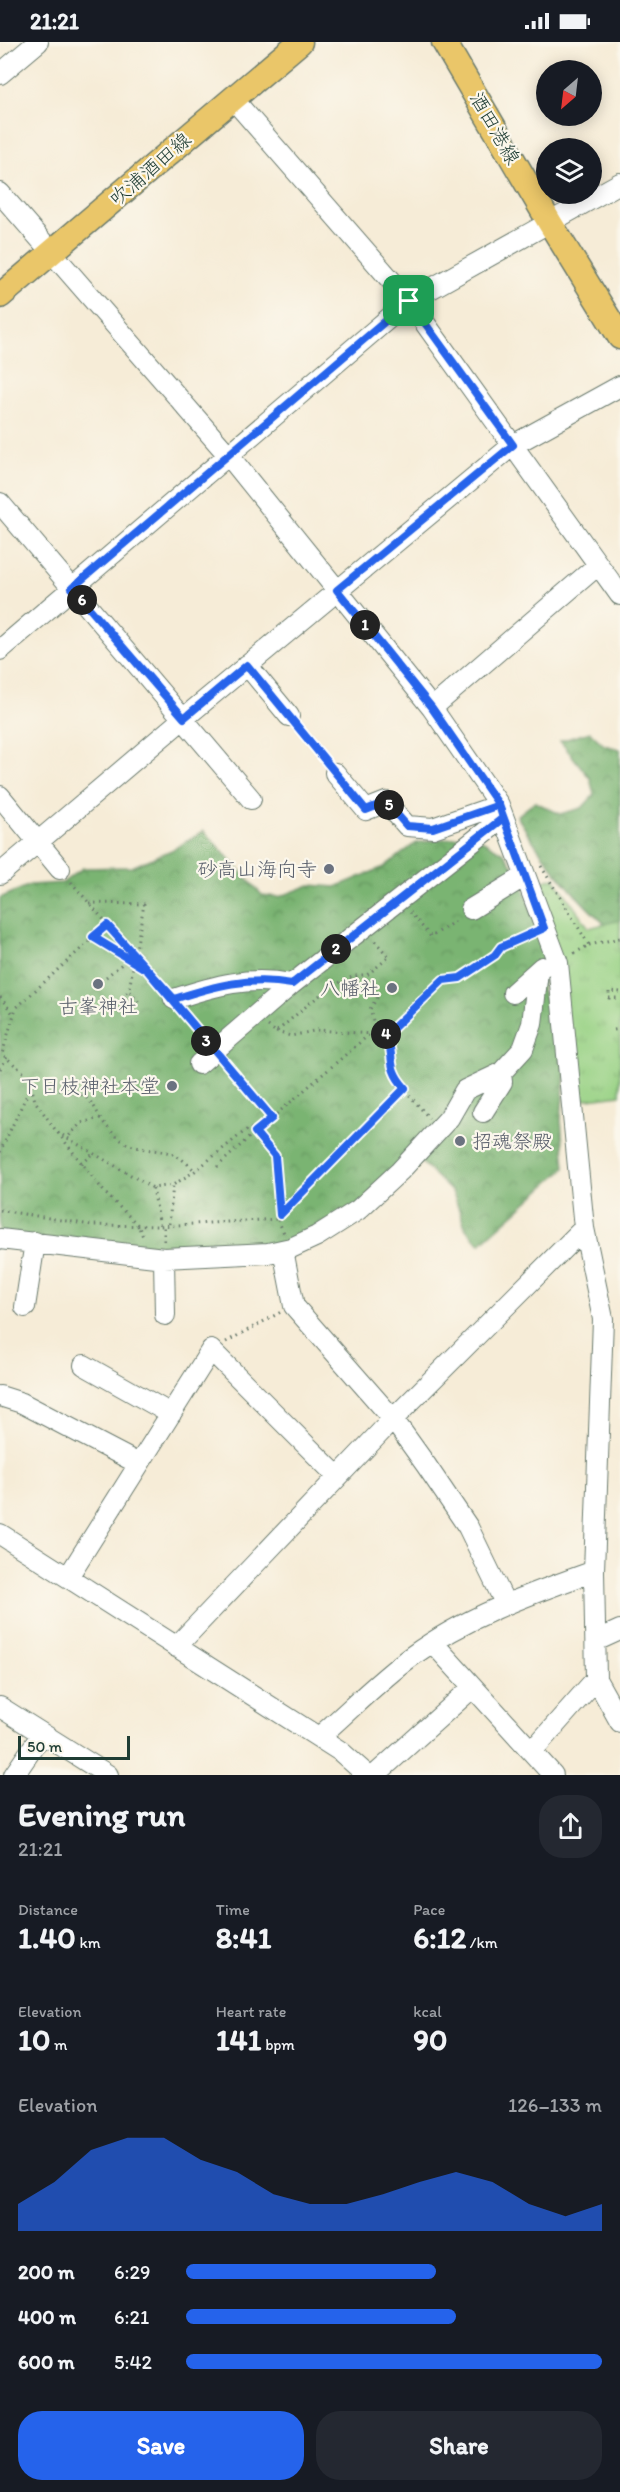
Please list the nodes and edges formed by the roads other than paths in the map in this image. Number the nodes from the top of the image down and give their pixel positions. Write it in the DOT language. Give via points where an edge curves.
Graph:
graph roads {
  1 [pos="38,42"];
  2 [pos="300,42"];
  3 [pos="444,42"];
  4 [pos="0,74"];
  5 [pos="233,99"];
  6 [pos="620,183"];
  7 [pos="0,193"];
  8 [pos="550,223"];
  9 [pos="52,254"];
  10 [pos="0,296"];
  11 [pos="409,301"];
  12 [pos="620,337"];
  13 [pos="620,386"];
  14 [pos="513,445"];
  15 [pos="229,456"];
  16 [pos="0,504"];
  17 [pos="598,565"];
  18 [pos="72,588"];
  19 [pos="337,590"];
  20 [pos="620,595"];
  21 [pos="0,650"];
  22 [pos="247,665"];
  23 [pos="432,708"];
  24 [pos="289,716"];
  25 [pos="184,718"];
  26 [pos="335,772"];
  27 [pos="0,796"];
  28 [pos="251,799"];
  29 [pos="501,811"];
  30 [pos="39,843"];
  31 [pos="60,869"];
  32 [pos="0,874"];
  33 [pos="525,876"];
  34 [pos="471,909"];
  35 [pos="557,960"];
  36 [pos="538,970"];
  37 [pos="292,984"];
  38 [pos="513,993"];
  39 [pos="174,999"];
  40 [pos="199,1064"];
  41 [pos="501,1073"];
  42 [pos="483,1112"];
  43 [pos="584,1228"];
  44 [pos="0,1239"];
  45 [pos="35,1242"];
  46 [pos="284,1250"];
  47 [pos="164,1258"];
  48 [pos="25,1307"];
  49 [pos="165,1315"];
  50 [pos="611,1319"];
  51 [pos="84,1365"];
  52 [pos="0,1396"];
  53 [pos="171,1414"];
  54 [pos="393,1419"];
  55 [pos="140,1464"];
  56 [pos="338,1477"];
  57 [pos="0,1534"];
  58 [pos="594,1571"];
  59 [pos="68,1577"];
  60 [pos="505,1603"];
  61 [pos="620,1630"];
  62 [pos="598,1640"];
  63 [pos="433,1642"];
  64 [pos="176,1647"];
  65 [pos="596,1679"];
  66 [pos="472,1688"];
  67 [pos="0,1707"];
  68 [pos="620,1722"];
  69 [pos="42,1734"];
  70 [pos="319,1737"];
  71 [pos="533,1750"];
  72 [pos="14,1775"];
  73 [pos="108,1775"];
  74 [pos="368,1775"];
  75 [pos="375,1775"];
  76 [pos="553,1775"];
  1 -- 4 [label="street"];
  2 -- 5 [label="main road, 吹浦酒田線"];
  3 -- 8 [label="main road, 酒田港線"];
  5 -- 9 [label="main road, 吹浦酒田線"];
  5 -- 11 [label="street"];
  6 -- 8 [label="street"];
  7 -- 9 [label="street"];
  8 -- 11 [label="street"];
  8 -- 12 [label="main road, 酒田港線"];
  9 -- 10 [label="main road, 吹浦酒田線"];
  9 -- 15 [label="street"];
  11 -- 14 [label="street"];
  11 -- 15 [label="street"];
  13 -- 14 [label="street"];
  14 -- 17 [label="street"];
  14 -- 19 [label="street"];
  15 -- 18 [label="street"];
  15 -- 19 [label="street"];
  16 -- 18 [label="street"];
  17 -- 20 [label="street"];
  17 -- 23 [label="street"];
  18 -- 21 [label="street"];
  18 -- 25 [label="street"];
  19 -- 22 [label="street"];
  19 -- 23 [label="street"];
  22 -- 24 [label="street"];
  22 -- 25 [label="street"];
  23 -- 29 [label="street"];
  25 -- 28 [label="street"];
  25 -- 30 [label="street"];
  26 -- 29 [label="street" via="366,810 386,802 407,826 433,828"];
  27 -- 30 [label="street"];
  29 -- 33 [label="street"];
  29 -- 37 [label="street" via="400,899"];
  30 -- 31 [label="street"];
  30 -- 32 [label="street"];
  33 -- 34 [label="street"];
  33 -- 35 [label="street"];
  35 -- 36 [label="street"];
  35 -- 43 [label="street"];
  36 -- 38 [label="street"];
  36 -- 41 [label="street" via="532,1024 523,1049"];
  37 -- 39 [label="street" via="265,979 221,984"];
  37 -- 40 [label="street"];
  41 -- 42 [label="street" via="502,1082"];
  41 -- 46 [label="street" via="465,1090 439,1129 358,1210 317,1236"];
  43 -- 50 [label="street"];
  43 -- 54 [label="street"];
  44 -- 45 [label="street"];
  45 -- 47 [label="street"];
  45 -- 48 [label="street"];
  46 -- 47 [label="street"];
  46 -- 54 [label="street" via="294,1306"];
  47 -- 49 [label="street"];
  50 -- 58 [label="street"];
  51 -- 53 [label="street"];
  52 -- 55 [label="street" via="22,1403"];
  53 -- 55 [label="street"];
  53 -- 56 [label="street" via="211,1350"];
  54 -- 56 [label="street"];
  54 -- 60 [label="street" via="468,1527"];
  55 -- 59 [label="street"];
  56 -- 64 [label="street"];
  57 -- 59 [label="street"];
  58 -- 60 [label="street"];
  58 -- 62 [label="street"];
  59 -- 64 [label="street"];
  60 -- 63 [label="street"];
  61 -- 62 [label="street"];
  62 -- 65 [label="street"];
  63 -- 66 [label="street"];
  63 -- 70 [label="street"];
  64 -- 70 [label="street"];
  65 -- 68 [label="street"];
  65 -- 71 [label="street"];
  66 -- 71 [label="street"];
  66 -- 75 [label="street"];
  67 -- 69 [label="street"];
  69 -- 72 [label="street"];
  69 -- 73 [label="street"];
  70 -- 74 [label="street"];
  71 -- 76 [label="street"];
}
